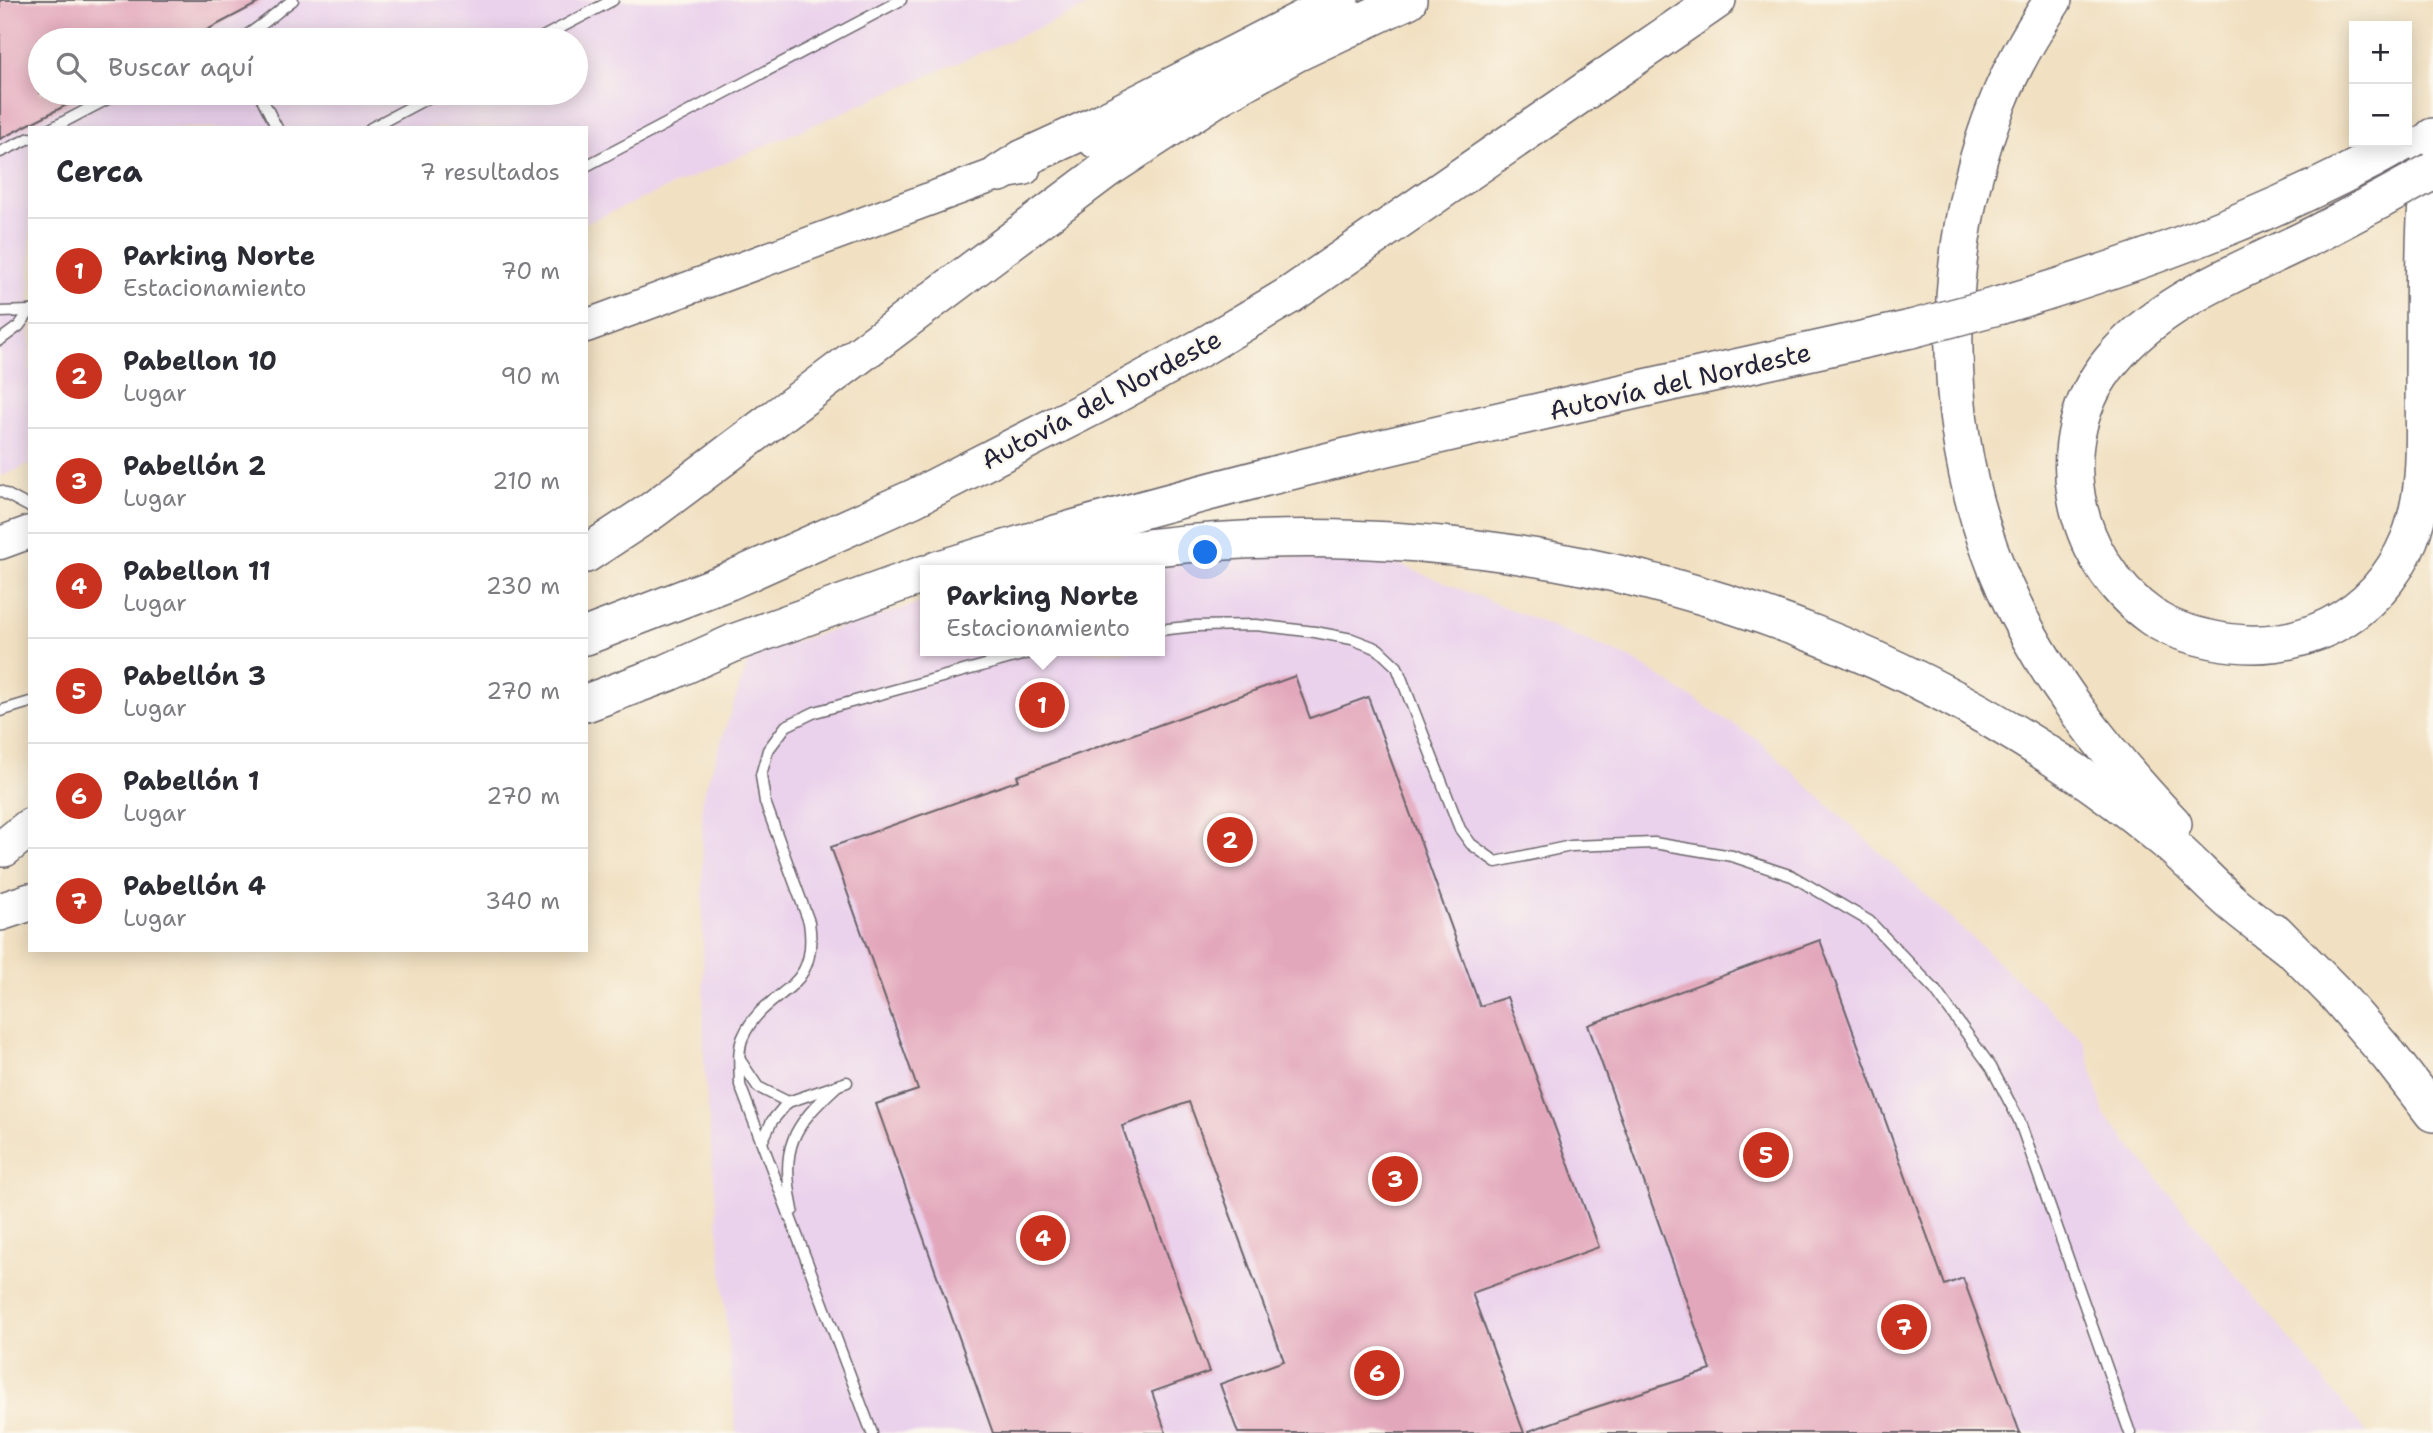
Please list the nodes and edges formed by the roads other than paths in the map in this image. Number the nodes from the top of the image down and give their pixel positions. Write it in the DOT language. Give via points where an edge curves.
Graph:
graph roads {
  1 [pos="293,0"];
  2 [pos="613,0"];
  3 [pos="901,0"];
  4 [pos="1340,0"];
  5 [pos="1408,0"];
  6 [pos="1717,0"];
  7 [pos="2053,0"];
  8 [pos="258,28"];
  9 [pos="560,28"];
  10 [pos="1219,96"];
  11 [pos="96,105"];
  12 [pos="265,105"];
  13 [pos="414,105"];
  14 [pos="2433,125"];
  15 [pos="56,126"];
  16 [pos="276,126"];
  17 [pos="375,126"];
  18 [pos="2412,137"];
  19 [pos="2433,137"];
  20 [pos="28,139"];
  21 [pos="2394,147"];
  22 [pos="0,152"];
  23 [pos="588,165"];
  24 [pos="2433,171"];
  25 [pos="1000,173"];
  26 [pos="28,311"];
  27 [pos="0,312"];
  28 [pos="28,314"];
  29 [pos="588,325"];
  30 [pos="0,340"];
  31 [pos="0,491"];
  32 [pos="28,506"];
  33 [pos="588,553"];
  34 [pos="954,565"];
  35 [pos="1047,565"];
  36 [pos="920,576"];
  37 [pos="920,596"];
  38 [pos="1165,629"];
  39 [pos="588,635"];
  40 [pos="1018,656"];
  41 [pos="667,673"];
  42 [pos="588,702"];
  43 [pos="28,703"];
  44 [pos="0,711"];
  45 [pos="28,903"];
  46 [pos="0,912"];
  47 [pos="2292,950"];
  48 [pos="740,1060"];
  49 [pos="788,1102"];
  50 [pos="2433,1113"];
  51 [pos="762,1142"];
  52 [pos="800,1241"];
  53 [pos="872,1433"];
  54 [pos="2130,1433"];
  1 -- 8 [label="lane"];
  2 -- 9 [label="lane"];
  3 -- 23 [label="lane"];
  4 -- 25 [label="highway"];
  5 -- 10 [label="highway" via="1327,37"];
  6 -- 39 [label="highway, Autovía del Nordeste" via="1290,295 1204,346 914,498 729,581"];
  7 -- 47 [label="highway" via="1998,101 1974,170 1961,232 1954,353 1964,458 2004,587 2070,701 2156,806"];
  10 -- 25 [label="main road" via="1025,169"];
  10 -- 33 [label="highway" via="1107,169 653,510"];
  11 -- 15 [label="lane"];
  12 -- 16 [label="lane"];
  13 -- 17 [label="lane"];
  14 -- 18 [label="highway, Autovía del Nordeste"];
  19 -- 24 [label="highway, bridge" via="2425,209 2423,479 2417,518 2401,554 2367,601 2335,624 2301,639 2270,645 2232,644 2194,636 2155,620 2108,574 2082,526 2076,501 2076,430 2110,361 2161,313 2309,238 2382,199"];
  20 -- 22 [label="lane"];
  21 -- 34 [label="highway, Autovía del Nordeste, bridge" via="2220,230 2001,305 1352,456"];
  25 -- 29 [label="main road"];
  26 -- 27 [label="lane"];
  28 -- 30 [label="lane"];
  31 -- 32 [label="lane"];
  35 -- 47 [label="highway" via="1176,545 1347,539 1463,547 1591,567 1715,598 1832,642 1946,694 2052,756 2169,843 2231,902"];
  36 -- 41 [label="highway" via="736,642"];
  37 -- 41 [label="highway" via="734,660"];
  38 -- 54 [label="lane" via="1255,625 1352,639 1378,649 1397,667 1460,829 1471,844 1496,862 1571,846 1654,843 1732,856 1792,876 1869,921 1935,990 1991,1067 2019,1120"];
  40 -- 48 [label="lane" via="815,712 786,726 768,750 761,775 765,802 809,922 812,943 808,964 798,981 753,1018 741,1040"];
  41 -- 42 [label="highway"];
  43 -- 44 [label="lane"];
  45 -- 46 [label="highway"];
  47 -- 50 [label="highway" via="2335,993"];
  48 -- 49 [label="lane" via="758,1087"];
  48 -- 51 [label="lane" via="740,1085"];
  49 -- 51 [label="lane"];
  49 -- 52 [label="lane" via="842,1083 807,1113 789,1151 787,1180"];
  51 -- 52 [label="lane"];
  52 -- 53 [label="lane"];
}
